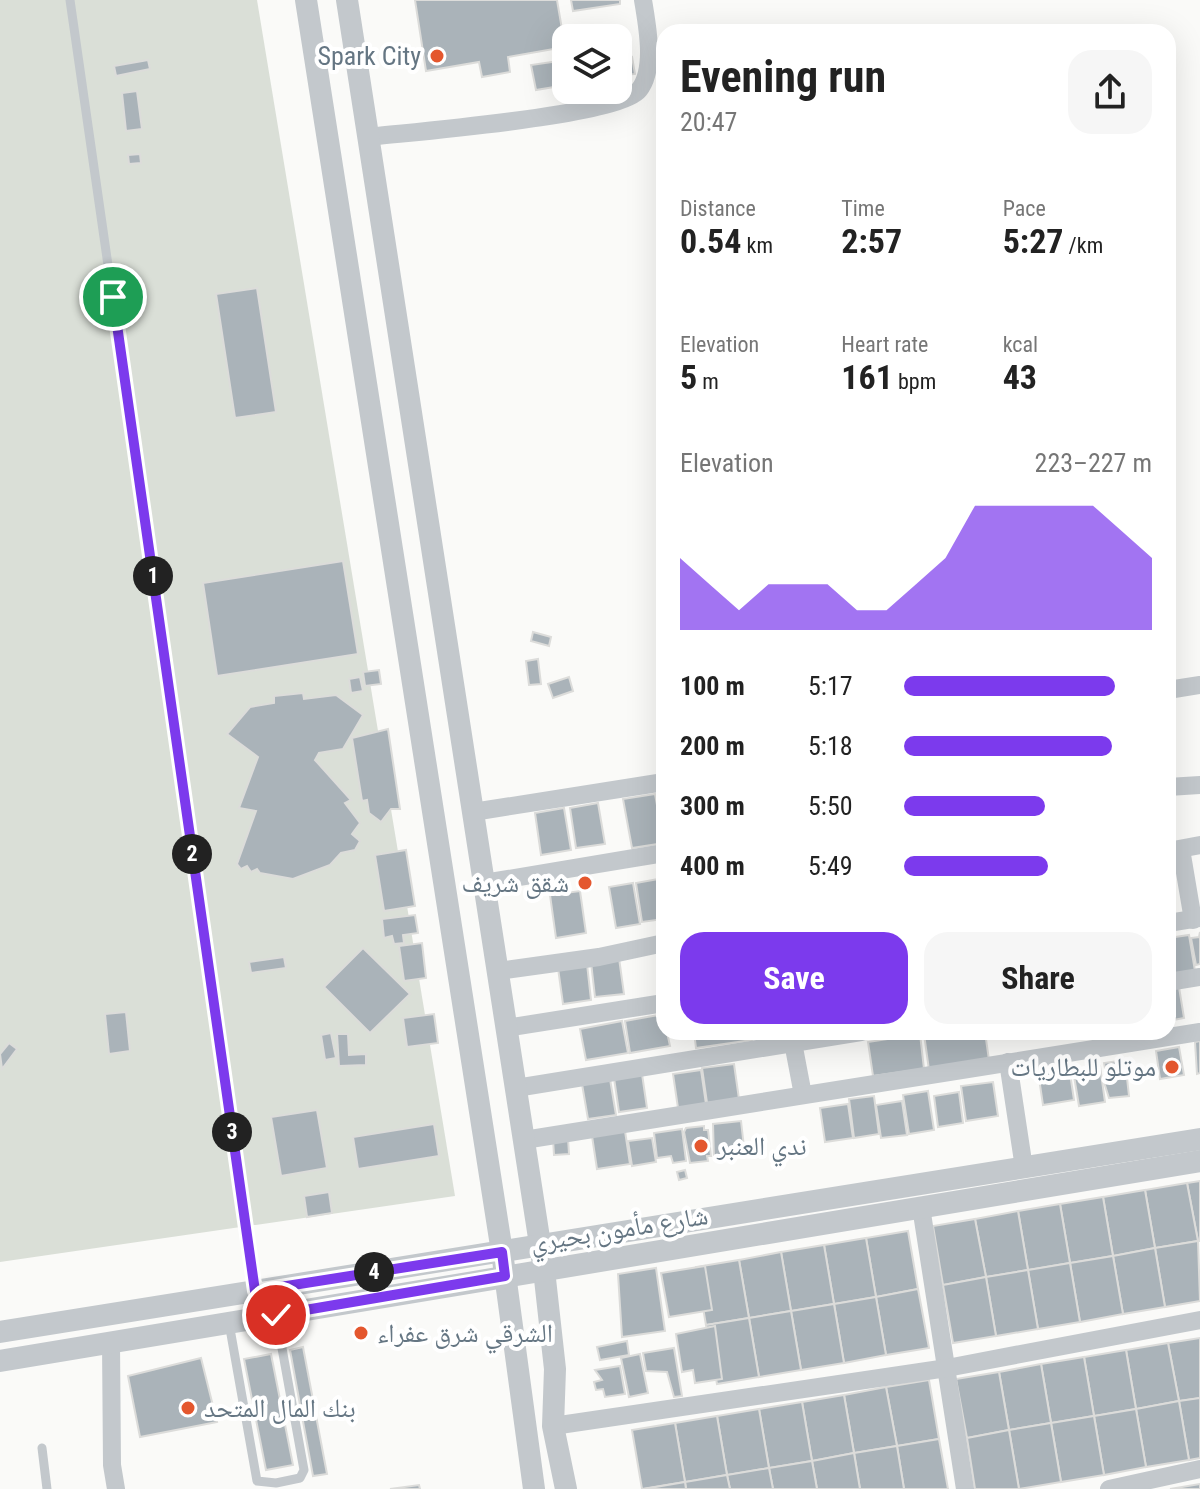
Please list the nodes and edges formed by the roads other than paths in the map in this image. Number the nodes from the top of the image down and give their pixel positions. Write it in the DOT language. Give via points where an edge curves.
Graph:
graph roads {
  1 [pos="70,0"];
  2 [pos="306,0"];
  3 [pos="347,0"];
  4 [pos="643,0"];
  5 [pos="368,137"];
  6 [pos="1200,685"];
  7 [pos="1176,689"];
  8 [pos="656,783"];
  9 [pos="1200,785"];
  10 [pos="1176,786"];
  11 [pos="473,812"];
  12 [pos="1183,848"];
  13 [pos="656,854"];
  14 [pos="484,883"];
  15 [pos="1196,919"];
  16 [pos="1176,922"];
  17 [pos="656,945"];
  18 [pos="498,971"];
  19 [pos="1200,977"];
  20 [pos="1176,981"];
  21 [pos="656,1004"];
  22 [pos="506,1028"];
  23 [pos="1200,1032"];
  24 [pos="1176,1036"];
  25 [pos="781,1040"];
  26 [pos="792,1040"];
  27 [pos="1149,1040"];
  28 [pos="1008,1062"];
  29 [pos="516,1088"];
  30 [pos="803,1095"];
  31 [pos="1200,1139"];
  32 [pos="524,1140"];
  33 [pos="1200,1161"];
  34 [pos="1024,1168"];
  35 [pos="921,1207"];
  36 [pos="540,1246"];
  37 [pos="502,1252"];
  38 [pos="544,1270"];
  39 [pos="505,1276"];
  40 [pos="255,1291"];
  41 [pos="276,1315"];
  42 [pos="1200,1320"];
  43 [pos="229,1323"];
  44 [pos="0,1332"];
  45 [pos="111,1343"];
  46 [pos="0,1361"];
  47 [pos="947,1368"];
  48 [pos="553,1426"];
  49 [pos="42,1448"];
  50 [pos="1200,1469"];
  51 [pos="47,1489"];
  52 [pos="116,1489"];
  53 [pos="534,1489"];
  54 [pos="566,1489"];
  55 [pos="965,1489"];
  56 [pos="1109,1489"];
  1 -- 40 [label="lane"];
  2 -- 37 [label="street"];
  3 -- 5 [label="street"];
  4 -- 5 [label="street" via="647,70 639,90 627,99 590,110"];
  5 -- 11 [label="street"];
  6 -- 7 [label="street"];
  8 -- 11 [label="street"];
  9 -- 10 [label="street"];
  11 -- 14 [label="street"];
  12 -- 15 [label="street"];
  13 -- 14 [label="street"];
  14 -- 18 [label="street"];
  15 -- 16 [label="street"];
  17 -- 18 [label="street"];
  18 -- 22 [label="street"];
  19 -- 20 [label="street"];
  21 -- 22 [label="street"];
  22 -- 29 [label="street"];
  23 -- 24 [label="street"];
  25 -- 29 [label="street"];
  26 -- 30 [label="street"];
  27 -- 28 [label="street"];
  28 -- 30 [label="street"];
  28 -- 34 [label="street"];
  29 -- 32 [label="street"];
  30 -- 32 [label="street"];
  31 -- 34 [label="street, شارع مأمون بحيري"];
  32 -- 36 [label="street"];
  33 -- 35 [label="street, شارع مأمون بحيري"];
  34 -- 36 [label="street, شارع مأمون بحيري"];
  35 -- 38 [label="street, شارع مأمون بحيري"];
  35 -- 47 [label="street"];
  36 -- 37 [label="street, شارع مأمون بحيري"];
  36 -- 38 [label="street"];
  37 -- 39 [label="street"];
  37 -- 40 [label="street, شارع مأمون بحيري"];
  38 -- 39 [label="street, شارع مأمون بحيري"];
  38 -- 48 [label="street" via="555,1369"];
  39 -- 41 [label="street, شارع مأمون بحيري"];
  39 -- 53 [label="street"];
  40 -- 44 [label="street, شارع مأمون بحيري"];
  41 -- 43 [label="street, شارع مأمون بحيري"];
  41 -- 43 [label="lane" via="304,1470 300,1478 276,1483 257,1481"];
  42 -- 47 [label="street"];
  43 -- 45 [label="street, شارع مأمون بحيري"];
  45 -- 46 [label="street, شارع مأمون بحيري"];
  45 -- 52 [label="street"];
  47 -- 48 [label="street"];
  47 -- 55 [label="street"];
  48 -- 54 [label="street"];
  49 -- 51 [label="lane"];
  50 -- 56 [label="street"];
}
